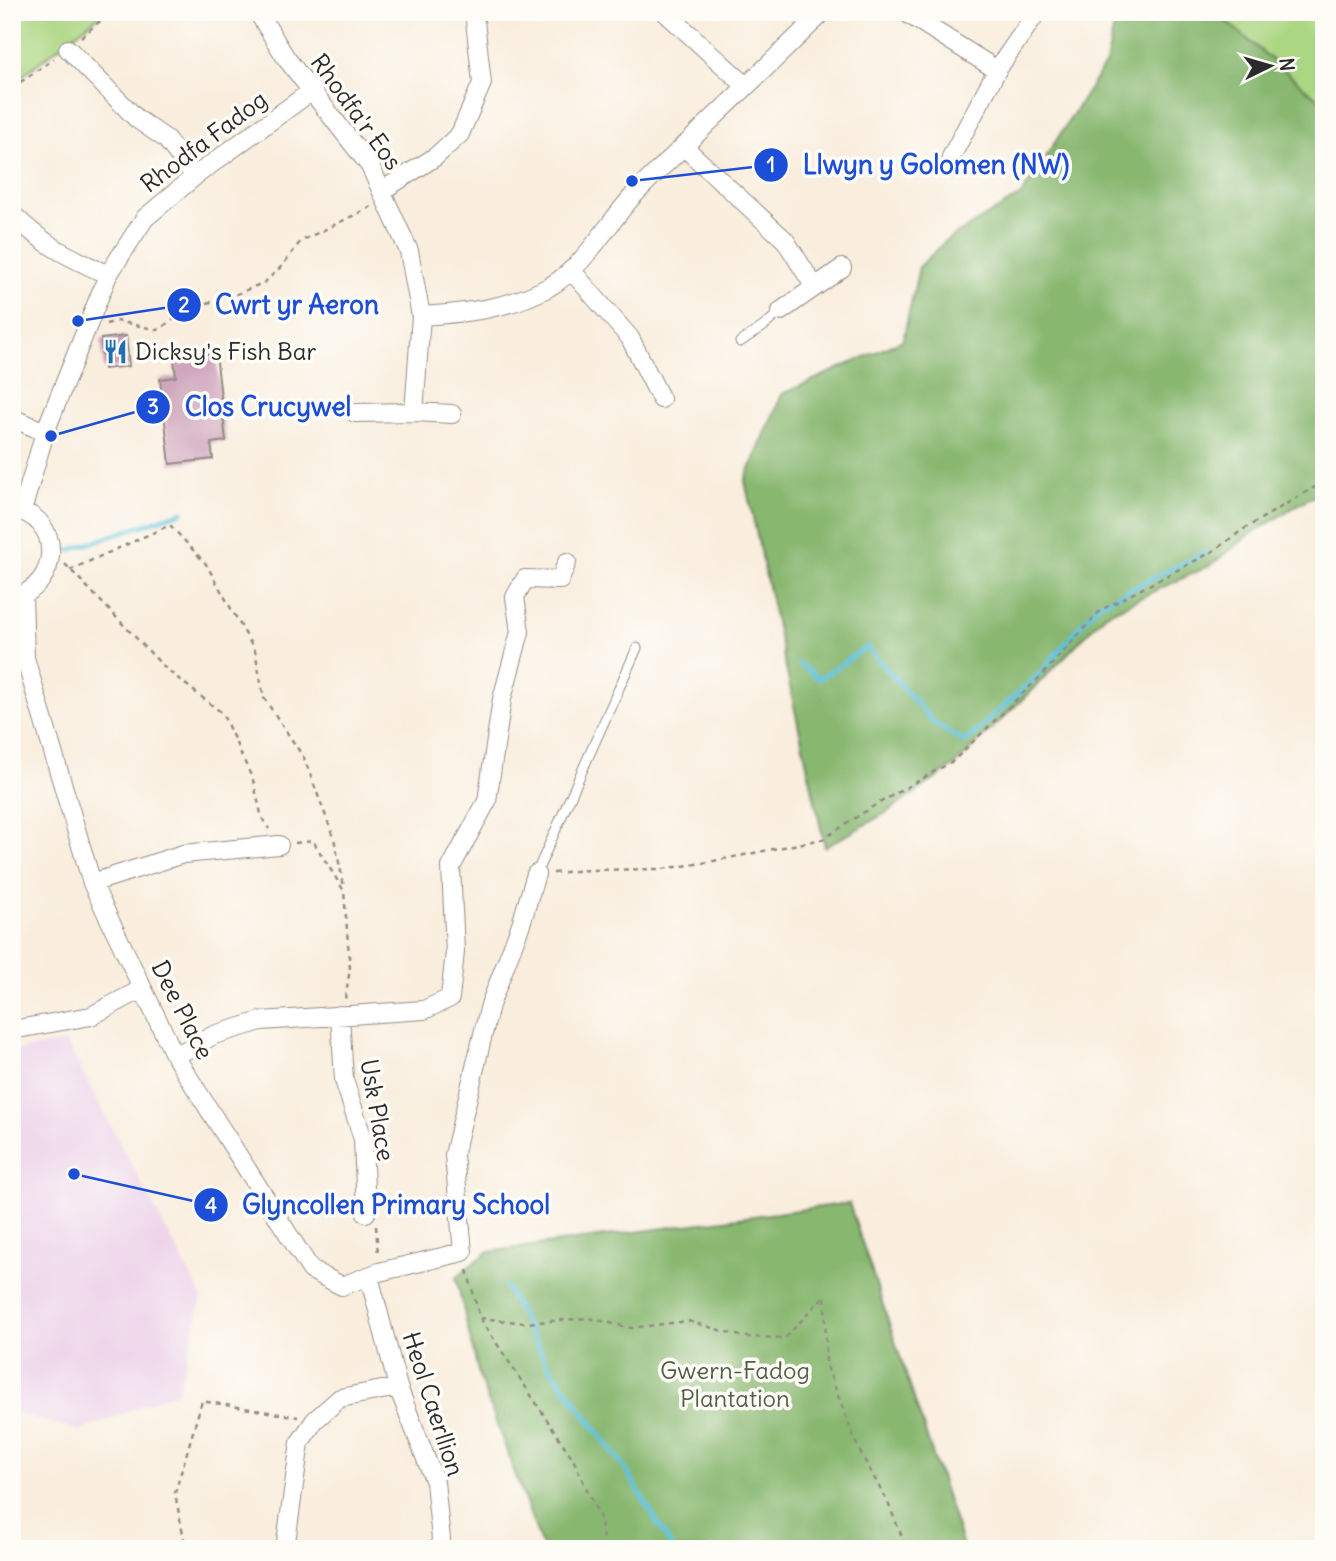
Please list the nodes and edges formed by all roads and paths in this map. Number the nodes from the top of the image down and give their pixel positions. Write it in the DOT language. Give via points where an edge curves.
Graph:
graph roads {
  1 [pos="258,12"];
  2 [pos="474,12"];
  3 [pos="665,12"];
  4 [pos="823,12"];
  5 [pos="905,12"];
  6 [pos="1037,12"];
  7 [pos="68,49"];
  8 [pos="997,70"];
  9 [pos="746,86"];
  10 [pos="313,90"];
  11 [pos="683,146"];
  12 [pos="951,157"];
  13 [pos="195,176"];
  14 [pos="385,195"];
  15 [pos="12,214"];
  16 [pos="842,268"];
  17 [pos="571,270"];
  18 [pos="108,275"];
  19 [pos="814,286"];
  20 [pos="781,311"];
  21 [pos="421,316"];
  22 [pos="86,329"];
  23 [pos="740,342"];
  24 [pos="661,399"];
  25 [pos="355,412"];
  26 [pos="414,412"];
  27 [pos="452,414"];
  28 [pos="12,418"];
  29 [pos="45,432"];
  30 [pos="1324,484"];
  31 [pos="17,510"];
  32 [pos="50,542"];
  33 [pos="567,562"];
  34 [pos="69,570"];
  35 [pos="18,596"];
  36 [pos="636,648"];
  37 [pos="279,845"];
  38 [pos="536,874"];
  39 [pos="92,883"];
  40 [pos="344,891"];
  41 [pos="142,989"];
  42 [pos="340,1015"];
  43 [pos="12,1030"];
  44 [pos="175,1056"];
  45 [pos="366,1213"];
  46 [pos="463,1252"];
  47 [pos="374,1274"];
  48 [pos="480,1318"];
  49 [pos="398,1387"];
  50 [pos="315,1420"];
  51 [pos="179,1549"];
  52 [pos="285,1549"];
  53 [pos="442,1549"];
  54 [pos="604,1549"];
  55 [pos="907,1549"];
  1 -- 10 [label="street, Rhodfa'r Eos" via="286,58"];
  2 -- 14 [label="street" via="482,83 460,134"];
  3 -- 9 [label="street"];
  4 -- 9 [label="street"];
  5 -- 8 [label="street"];
  6 -- 8 [label="street"];
  7 -- 13 [label="street" via="136,119 166,139"];
  8 -- 12 [label="street"];
  9 -- 11 [label="street"];
  10 -- 13 [label="street, Rhodfa Fadog"];
  10 -- 14 [label="street, Rhodfa'r Eos" via="370,166"];
  11 -- 17 [label="street" via="630,199"];
  11 -- 19 [label="street" via="785,240"];
  13 -- 18 [label="street, Rhodfa Fadog" via="145,218"];
  14 -- 21 [label="street, Rhodfa'r Eos" via="409,251"];
  14 -- 22 [label="path" via="301,241 265,282 191,307 158,330 117,321"];
  15 -- 18 [label="street" via="58,253"];
  16 -- 19 [label="street"];
  17 -- 21 [label="street" via="551,286 514,302 471,313"];
  17 -- 24 [label="street" via="630,338"];
  18 -- 22 [label="street, Rhodfa Fadog"];
  19 -- 20 [label="street"];
  20 -- 23 [label="lane"];
  21 -- 26 [label="street, Rhodfa'r Eos"];
  22 -- 29 [label="street, Rhodfa Fadog"];
  25 -- 26 [label="street"];
  26 -- 27 [label="street"];
  28 -- 29 [label="street"];
  29 -- 31 [label="street, Rhodfa Fadog"];
  30 -- 38 [label="path" via="1210,553 1101,610 953,761 823,839 662,869"];
  31 -- 32 [label="street, Rhodfa Fadog" via="36,519"];
  32 -- 34 [label="path"];
  32 -- 35 [label="street" via="51,558 43,579"];
  33 -- 42 [label="street" via="560,580 525,579 515,597 520,632 502,699 487,801 451,867 454,952 450,998 425,1010"];
  34 -- 37 [label="path" via="166,669 222,713 253,780 262,818"];
  34 -- 40 [label="path" via="170,525 206,564 255,651 264,698 304,758 334,838"];
  35 -- 39 [label="street, Dee Place" via="25,658"];
  36 -- 38 [label="lane"];
  37 -- 39 [label="street" via="183,854"];
  37 -- 40 [label="path" via="313,841"];
  38 -- 46 [label="street" via="491,1005 454,1155"];
  39 -- 41 [label="street, Dee Place"];
  40 -- 42 [label="path" via="350,969"];
  41 -- 43 [label="street" via="91,1016"];
  41 -- 44 [label="street, Dee Place"];
  42 -- 44 [label="street" via="261,1021 214,1035"];
  42 -- 45 [label="street, Usk Place" via="344,1080 363,1139"];
  44 -- 47 [label="street, Dee Place" via="311,1270 342,1286"];
  45 -- 47 [label="path" via="375,1218"];
  46 -- 47 [label="street, Dee Place"];
  46 -- 48 [label="path"];
  47 -- 49 [label="street, Heol Caerllion"];
  48 -- 54 [label="path" via="573,1459 601,1520"];
  48 -- 55 [label="path" via="525,1323 589,1318 631,1328 688,1321 744,1337 785,1338 825,1295 826,1364 858,1448"];
  49 -- 50 [label="street" via="340,1398"];
  49 -- 53 [label="street, Heol Caerllion" via="435,1482"];
  50 -- 51 [label="path" via="202,1401 175,1493 185,1545"];
  50 -- 52 [label="street" via="300,1442"];
}
